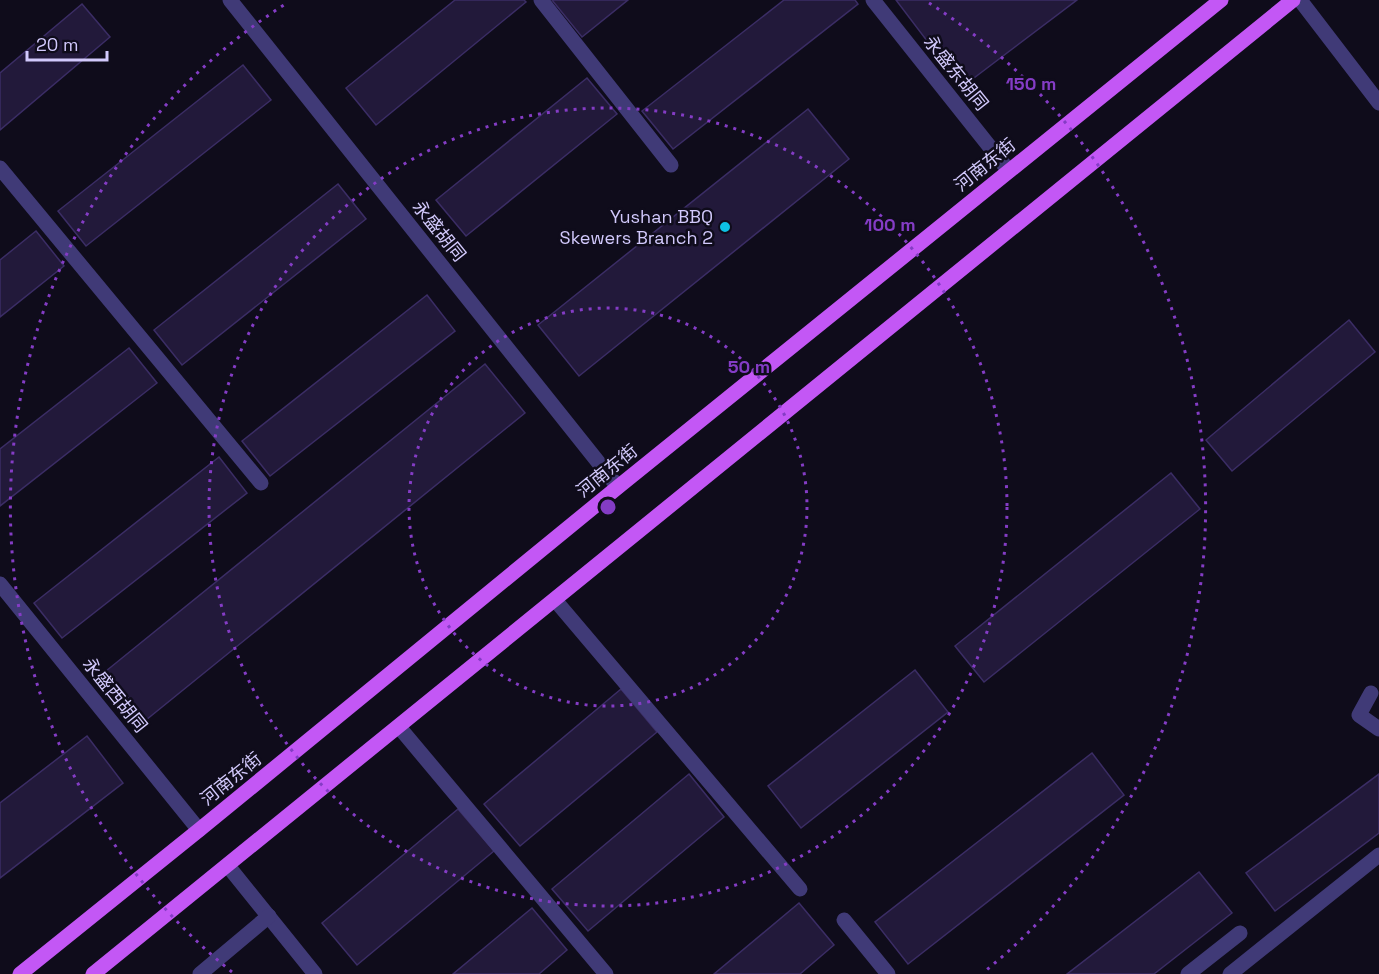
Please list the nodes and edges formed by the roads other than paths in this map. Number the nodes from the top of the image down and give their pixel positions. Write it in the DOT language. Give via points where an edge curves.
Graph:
graph roads {
  1 [pos="230,0"];
  2 [pos="541,0"];
  3 [pos="873,0"];
  4 [pos="1221,0"];
  5 [pos="1293,0"];
  6 [pos="1300,0"];
  7 [pos="1379,103"];
  8 [pos="671,165"];
  9 [pos="0,168"];
  10 [pos="1009,171"];
  11 [pos="261,483"];
  12 [pos="618,487"];
  13 [pos="0,584"];
  14 [pos="555,600"];
  15 [pos="1371,693"];
  16 [pos="399,727"];
  17 [pos="1379,729"];
  18 [pos="199,830"];
  19 [pos="1379,855"];
  20 [pos="228,866"];
  21 [pos="800,889"];
  22 [pos="269,916"];
  23 [pos="844,920"];
  24 [pos="1240,933"];
  25 [pos="20,974"];
  26 [pos="93,974"];
  27 [pos="200,974"];
  28 [pos="315,974"];
  29 [pos="606,974"];
  30 [pos="888,974"];
  31 [pos="1188,974"];
  32 [pos="1230,974"];
  1 -- 12 [label="street, 永盛胡同"];
  2 -- 8 [label="street"];
  3 -- 10 [label="street, 永盛东胡同"];
  4 -- 10 [label="main road, 河南东街"];
  5 -- 14 [label="main road"];
  6 -- 7 [label="street"];
  9 -- 11 [label="street"];
  10 -- 12 [label="main road, 河南东街"];
  12 -- 18 [label="main road, 河南东街"];
  13 -- 18 [label="street, 永盛西胡同"];
  14 -- 16 [label="main road"];
  14 -- 21 [label="street"];
  15 -- 17 [label="street" via="1359,715"];
  16 -- 20 [label="main road"];
  16 -- 29 [label="street"];
  18 -- 25 [label="main road, 河南东街"];
  19 -- 32 [label="street"];
  20 -- 22 [label="street"];
  20 -- 26 [label="main road"];
  22 -- 27 [label="street"];
  22 -- 28 [label="street"];
  23 -- 30 [label="street"];
  24 -- 31 [label="street"];
}
